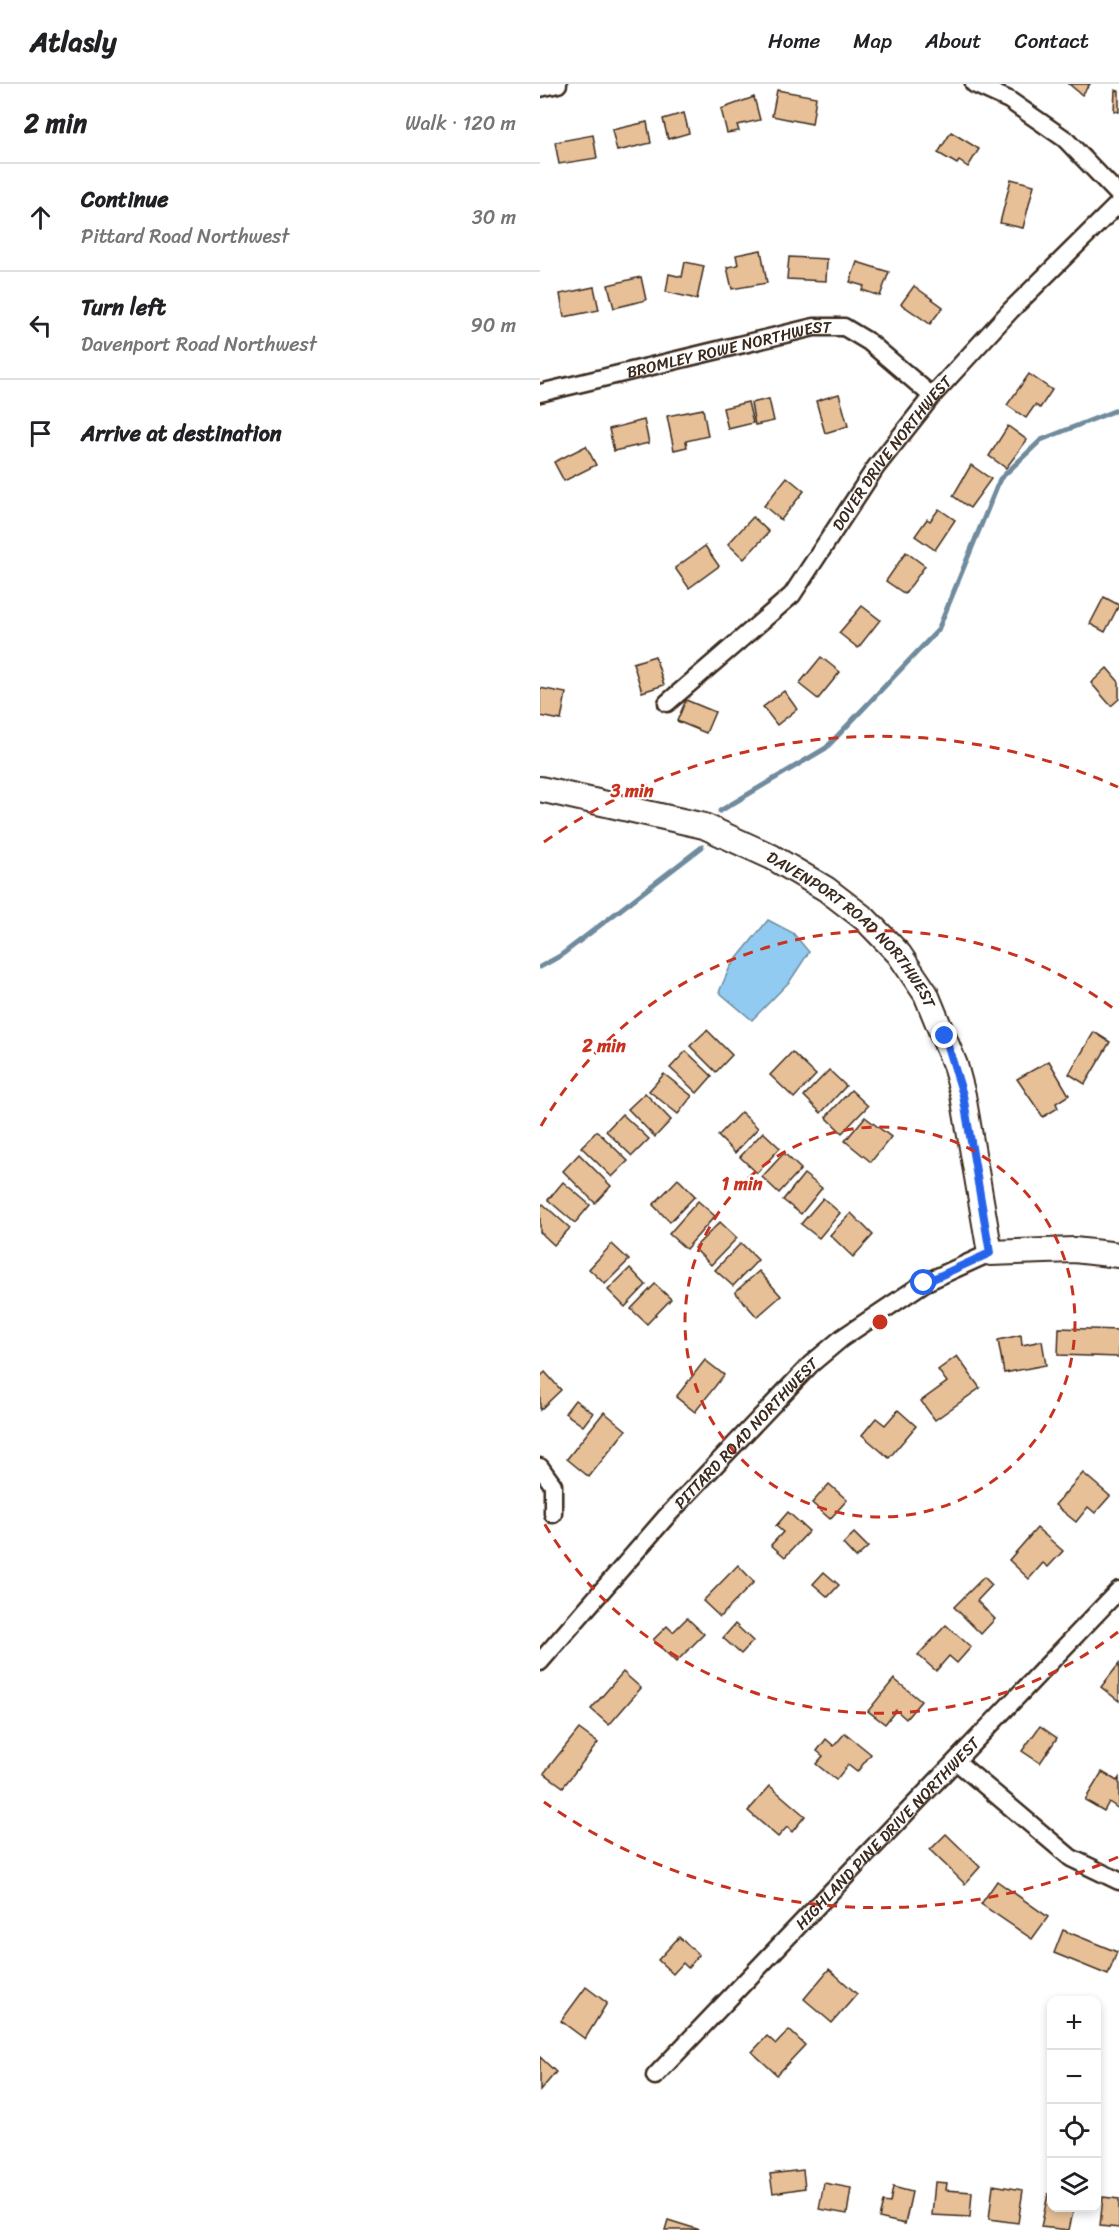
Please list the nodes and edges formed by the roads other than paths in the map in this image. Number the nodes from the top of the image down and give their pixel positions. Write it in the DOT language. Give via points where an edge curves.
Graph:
graph roads {
  1 [pos="558,84"];
  2 [pos="974,84"];
  3 [pos="540,88"];
  4 [pos="1119,195"];
  5 [pos="1119,203"];
  6 [pos="540,393"];
  7 [pos="932,396"];
  8 [pos="667,703"];
  9 [pos="540,789"];
  10 [pos="990,1253"];
  11 [pos="1119,1255"];
  12 [pos="540,1467"];
  13 [pos="554,1514"];
  14 [pos="1119,1590"];
  15 [pos="540,1662"];
  16 [pos="957,1761"];
  17 [pos="1119,1881"];
  18 [pos="655,2076"];
  1 -- 3 [label="street"];
  2 -- 4 [label="street" via="1009,100 1065,139"];
  5 -- 7 [label="street, DOVER DRIVE NORTHWEST" via="1011,310"];
  6 -- 7 [label="street, BROMLEY ROWE NORTHWEST" via="814,327 844,327 869,342"];
  7 -- 8 [label="street, DOVER DRIVE NORTHWEST" via="876,467 792,595"];
  9 -- 10 [label="street, DAVENPORT ROAD NORTHWEST" via="704,826 772,857 834,895 865,919 899,954 931,1005 955,1065"];
  10 -- 11 [label="street" via="1074,1250"];
  10 -- 15 [label="street, PITTARD ROAD NORTHWEST" via="924,1283 842,1338 811,1364 666,1517"];
  12 -- 13 [label="street" via="553,1485"];
  14 -- 16 [label="street, HIGHLAND PINE DRIVE NORTHWEST"];
  16 -- 17 [label="street" via="1071,1858"];
  16 -- 18 [label="street, HIGHLAND PINE DRIVE NORTHWEST"];
}
